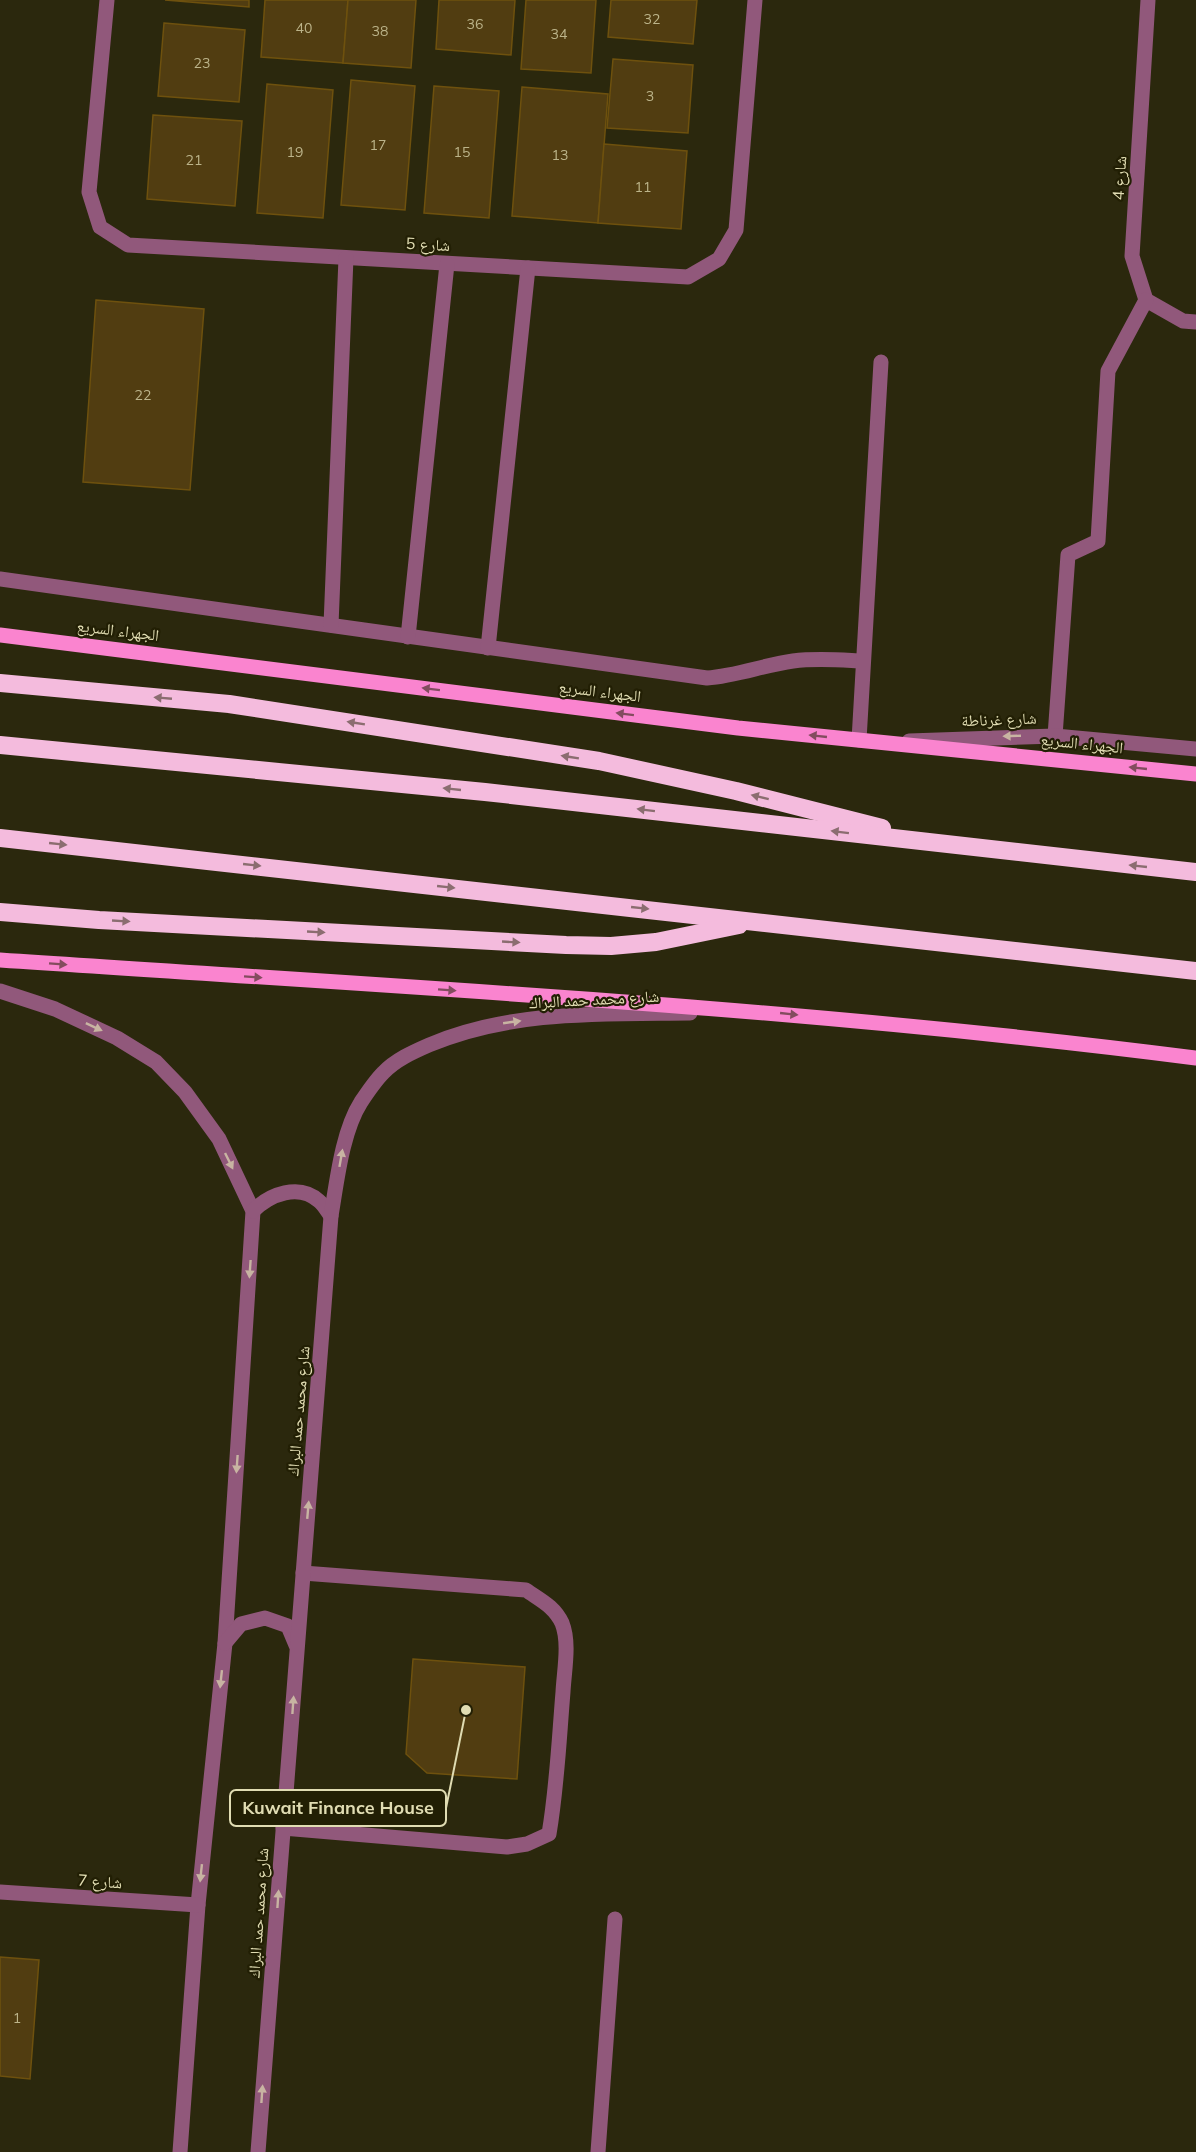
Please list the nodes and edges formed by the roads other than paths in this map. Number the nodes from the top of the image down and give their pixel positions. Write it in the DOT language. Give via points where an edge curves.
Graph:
graph roads {
  1 [pos="107,0"];
  2 [pos="754,0"];
  3 [pos="1148,0"];
  4 [pos="345,258"];
  5 [pos="447,264"];
  6 [pos="528,268"];
  7 [pos="1146,300"];
  8 [pos="1196,322"];
  9 [pos="881,362"];
  10 [pos="0,579"];
  11 [pos="331,626"];
  12 [pos="0,635"];
  13 [pos="408,637"];
  14 [pos="488,648"];
  15 [pos="863,661"];
  16 [pos="0,683"];
  17 [pos="1054,736"];
  18 [pos="859,740"];
  19 [pos="876,742"];
  20 [pos="0,745"];
  21 [pos="1196,749"];
  22 [pos="1196,774"];
  23 [pos="0,838"];
  24 [pos="939,844"];
  25 [pos="1196,872"];
  26 [pos="0,912"];
  27 [pos="759,922"];
  28 [pos="0,960"];
  29 [pos="1196,971"];
  30 [pos="0,991"];
  31 [pos="761,1011"];
  32 [pos="1196,1058"];
  33 [pos="254,1211"];
  34 [pos="331,1216"];
  35 [pos="303,1573"];
  36 [pos="225,1643"];
  37 [pos="297,1648"];
  38 [pos="283,1828"];
  39 [pos="0,1892"];
  40 [pos="198,1905"];
  41 [pos="615,1919"];
  42 [pos="180,2152"];
  43 [pos="258,2152"];
  44 [pos="598,2152"];
  1 -- 4 [label="street, شارع 5" via="89,192 100,227 128,245"];
  2 -- 6 [label="street, شارع 5" via="736,230 719,259 688,277"];
  3 -- 7 [label="street, شارع 4" via="1132,256"];
  4 -- 5 [label="street, شارع 5"];
  4 -- 11 [label="street"];
  5 -- 6 [label="street, شارع 5"];
  5 -- 13 [label="street"];
  6 -- 14 [label="street"];
  7 -- 8 [label="street" via="1184,321"];
  7 -- 17 [label="street" via="1108,371 1098,541 1068,555"];
  9 -- 15 [label="street"];
  10 -- 11 [label="street"];
  11 -- 13 [label="street"];
  18 -- 12 [label="main road, الجهراء السريع, one-way"];
  13 -- 14 [label="street"];
  14 -- 15 [label="street" via="707,678 795,661"];
  15 -- 18 [label="street"];
  24 -- 16 [label="highway, one-way" via="748,794 599,761 229,704"];
  17 -- 19 [label="street, شارع غرناطة, one-way"];
  17 -- 21 [label="street, شارع غرناطة"];
  18 -- 19 [label="main road, الجهراء السريع"];
  22 -- 19 [label="main road, الجهراء السريع, one-way"];
  24 -- 20 [label="highway, one-way" via="496,793"];
  23 -- 27 [label="highway, one-way"];
  25 -- 24 [label="highway, one-way"];
  26 -- 27 [label="highway, one-way" via="611,946 656,942"];
  27 -- 29 [label="highway"];
  28 -- 31 [label="main road, one-way"];
  30 -- 33 [label="street, one-way" via="117,1038 156,1062 185,1092 219,1139"];
  31 -- 32 [label="main road, one-way"];
  34 -- 31 [label="street, شارع محمد حمد البراك, one-way" via="342,1148 360,1104 383,1072 411,1053 448,1037 501,1023 556,1015"];
  33 -- 34 [label="street" via="274,1196 295,1191 319,1200"];
  33 -- 36 [label="street, one-way"];
  35 -- 34 [label="street, شارع محمد حمد البراك, one-way"];
  35 -- 37 [label="street, شارع محمد حمد البراك"];
  35 -- 38 [label="street" via="526,1590 554,1609 563,1626 566,1647 559,1740 549,1834 527,1844 507,1847"];
  36 -- 37 [label="street" via="241,1624 265,1618 288,1626"];
  36 -- 40 [label="street, one-way"];
  38 -- 37 [label="street, شارع محمد حمد البراك, one-way"];
  43 -- 38 [label="street, شارع محمد حمد البراك, one-way"];
  39 -- 40 [label="street, شارع 7"];
  40 -- 42 [label="street"];
  41 -- 44 [label="street"];
}
